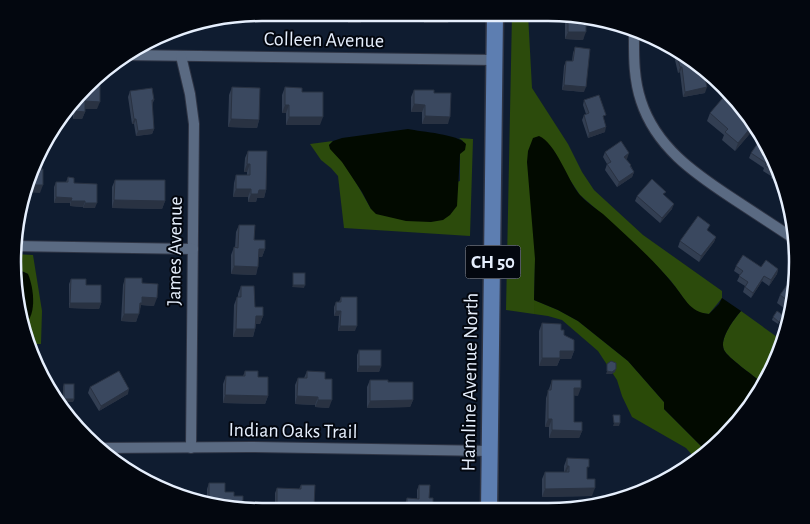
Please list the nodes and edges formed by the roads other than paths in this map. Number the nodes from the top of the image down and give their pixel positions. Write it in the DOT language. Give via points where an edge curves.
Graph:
graph roads {
  1 [pos="495,21"];
  2 [pos="634,38"];
  3 [pos="140,55"];
  4 [pos="181,56"];
  5 [pos="495,60"];
  6 [pos="787,234"];
  7 [pos="22,246"];
  8 [pos="192,249"];
  9 [pos="109,448"];
  10 [pos="191,448"];
  11 [pos="490,451"];
  12 [pos="489,503"];
  1 -- 5 [label="main road, Hamline Avenue North / CH 50"];
  2 -- 6 [label="street" via="640,100 650,123 664,142 695,173"];
  3 -- 4 [label="street, Colleen Avenue"];
  4 -- 5 [label="street, Colleen Avenue"];
  4 -- 8 [label="street, James Avenue" via="194,124"];
  5 -- 11 [label="main road, Hamline Avenue North / CH 50"];
  7 -- 8 [label="street"];
  8 -- 10 [label="street, James Avenue"];
  9 -- 10 [label="street, Indian Oaks Trail"];
  10 -- 11 [label="street, Indian Oaks Trail"];
  11 -- 12 [label="main road, Hamline Avenue North / CH 50"];
}
